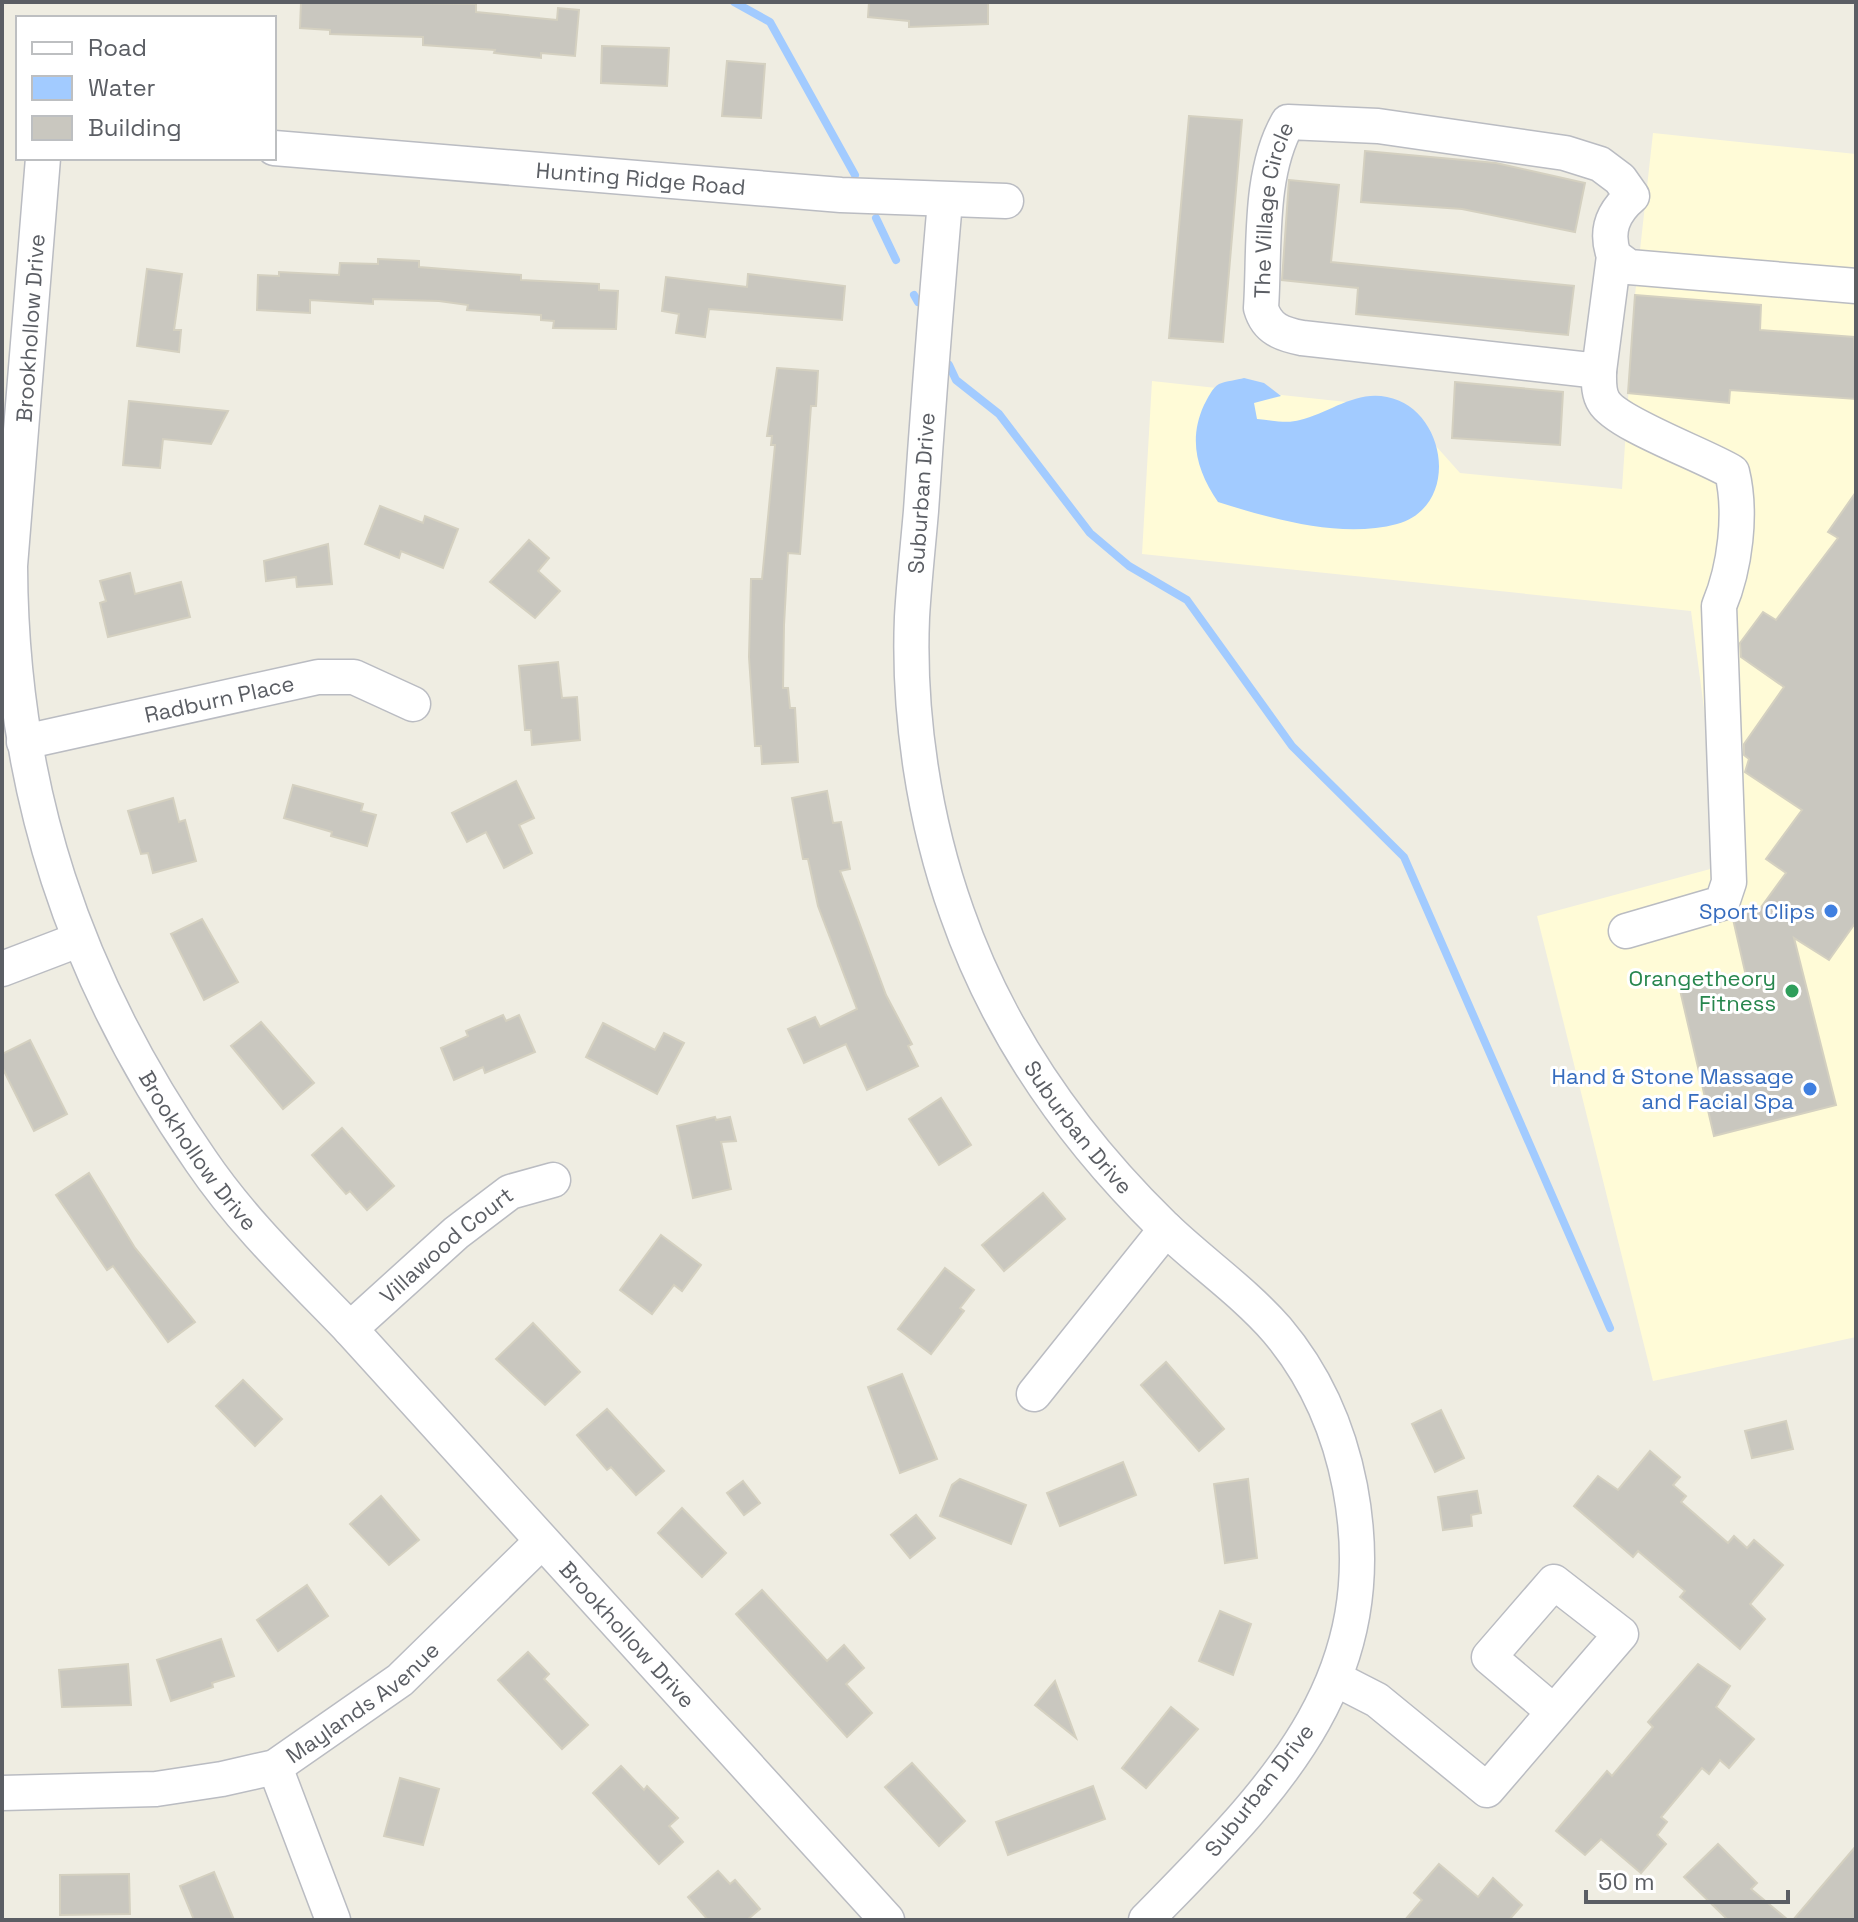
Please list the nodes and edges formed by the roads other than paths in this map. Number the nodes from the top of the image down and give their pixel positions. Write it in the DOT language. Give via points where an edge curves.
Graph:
graph roads {
  1 [pos="276,148"];
  2 [pos="43,160"];
  3 [pos="945,201"];
  4 [pos="1006,201"];
  5 [pos="1614,256"];
  6 [pos="1856,286"];
  7 [pos="1599,371"];
  8 [pos="413,704"];
  9 [pos="24,742"];
  10 [pos="1626,931"];
  11 [pos="78,940"];
  12 [pos="2,969"];
  13 [pos="553,1180"];
  14 [pos="1166,1229"];
  15 [pos="350,1329"];
  16 [pos="1034,1394"];
  17 [pos="541,1542"];
  18 [pos="1336,1679"];
  19 [pos="1554,1712"];
  20 [pos="275,1767"];
  21 [pos="2,1793"];
  22 [pos="333,1920"];
  23 [pos="887,1920"];
  24 [pos="1146,1920"];
  1 -- 3 [label="street, Hunting Ridge Road"];
  2 -- 9 [label="street, Brookhollow Drive" via="10,566 10,618"];
  3 -- 4 [label="street, Hunting Ridge Road"];
  3 -- 14 [label="street, Suburban Drive" via="912,620 922,769 937,843 966,936 1011,1031 1067,1121"];
  5 -- 6 [label="street" via="1629,267"];
  5 -- 7 [label="street, The Village Circle"];
  5 -- 7 [label="street, The Village Circle" via="1611,225 1632,196 1600,164 1565,153 1378,126 1288,122 1274,153 1261,308 1274,329 1302,338"];
  7 -- 10 [label="street" via="1604,403 1619,418 1706,456 1732,472 1736,489 1729,582 1719,606 1729,882 1722,903"];
  8 -- 9 [label="street, Radburn Place" via="354,677 318,677"];
  9 -- 11 [label="street, Brookhollow Drive" via="34,797"];
  11 -- 12 [label="street"];
  11 -- 15 [label="street, Brookhollow Drive" via="139,1061 202,1163 263,1239"];
  13 -- 15 [label="street, Villawood Court" via="510,1192"];
  14 -- 16 [label="street"];
  14 -- 18 [label="street, Suburban Drive" via="1278,1332 1311,1378 1345,1459 1359,1546 1356,1595"];
  15 -- 17 [label="street, Brookhollow Drive"];
  17 -- 20 [label="street, Maylands Avenue" via="400,1680"];
  17 -- 23 [label="street, Brookhollow Drive"];
  18 -- 19 [label="street" via="1377,1700 1487,1790"];
  18 -- 24 [label="street, Suburban Drive" via="1300,1744 1256,1802"];
  20 -- 21 [label="street, Maylands Avenue" via="156,1789"];
  20 -- 22 [label="street"];
}
